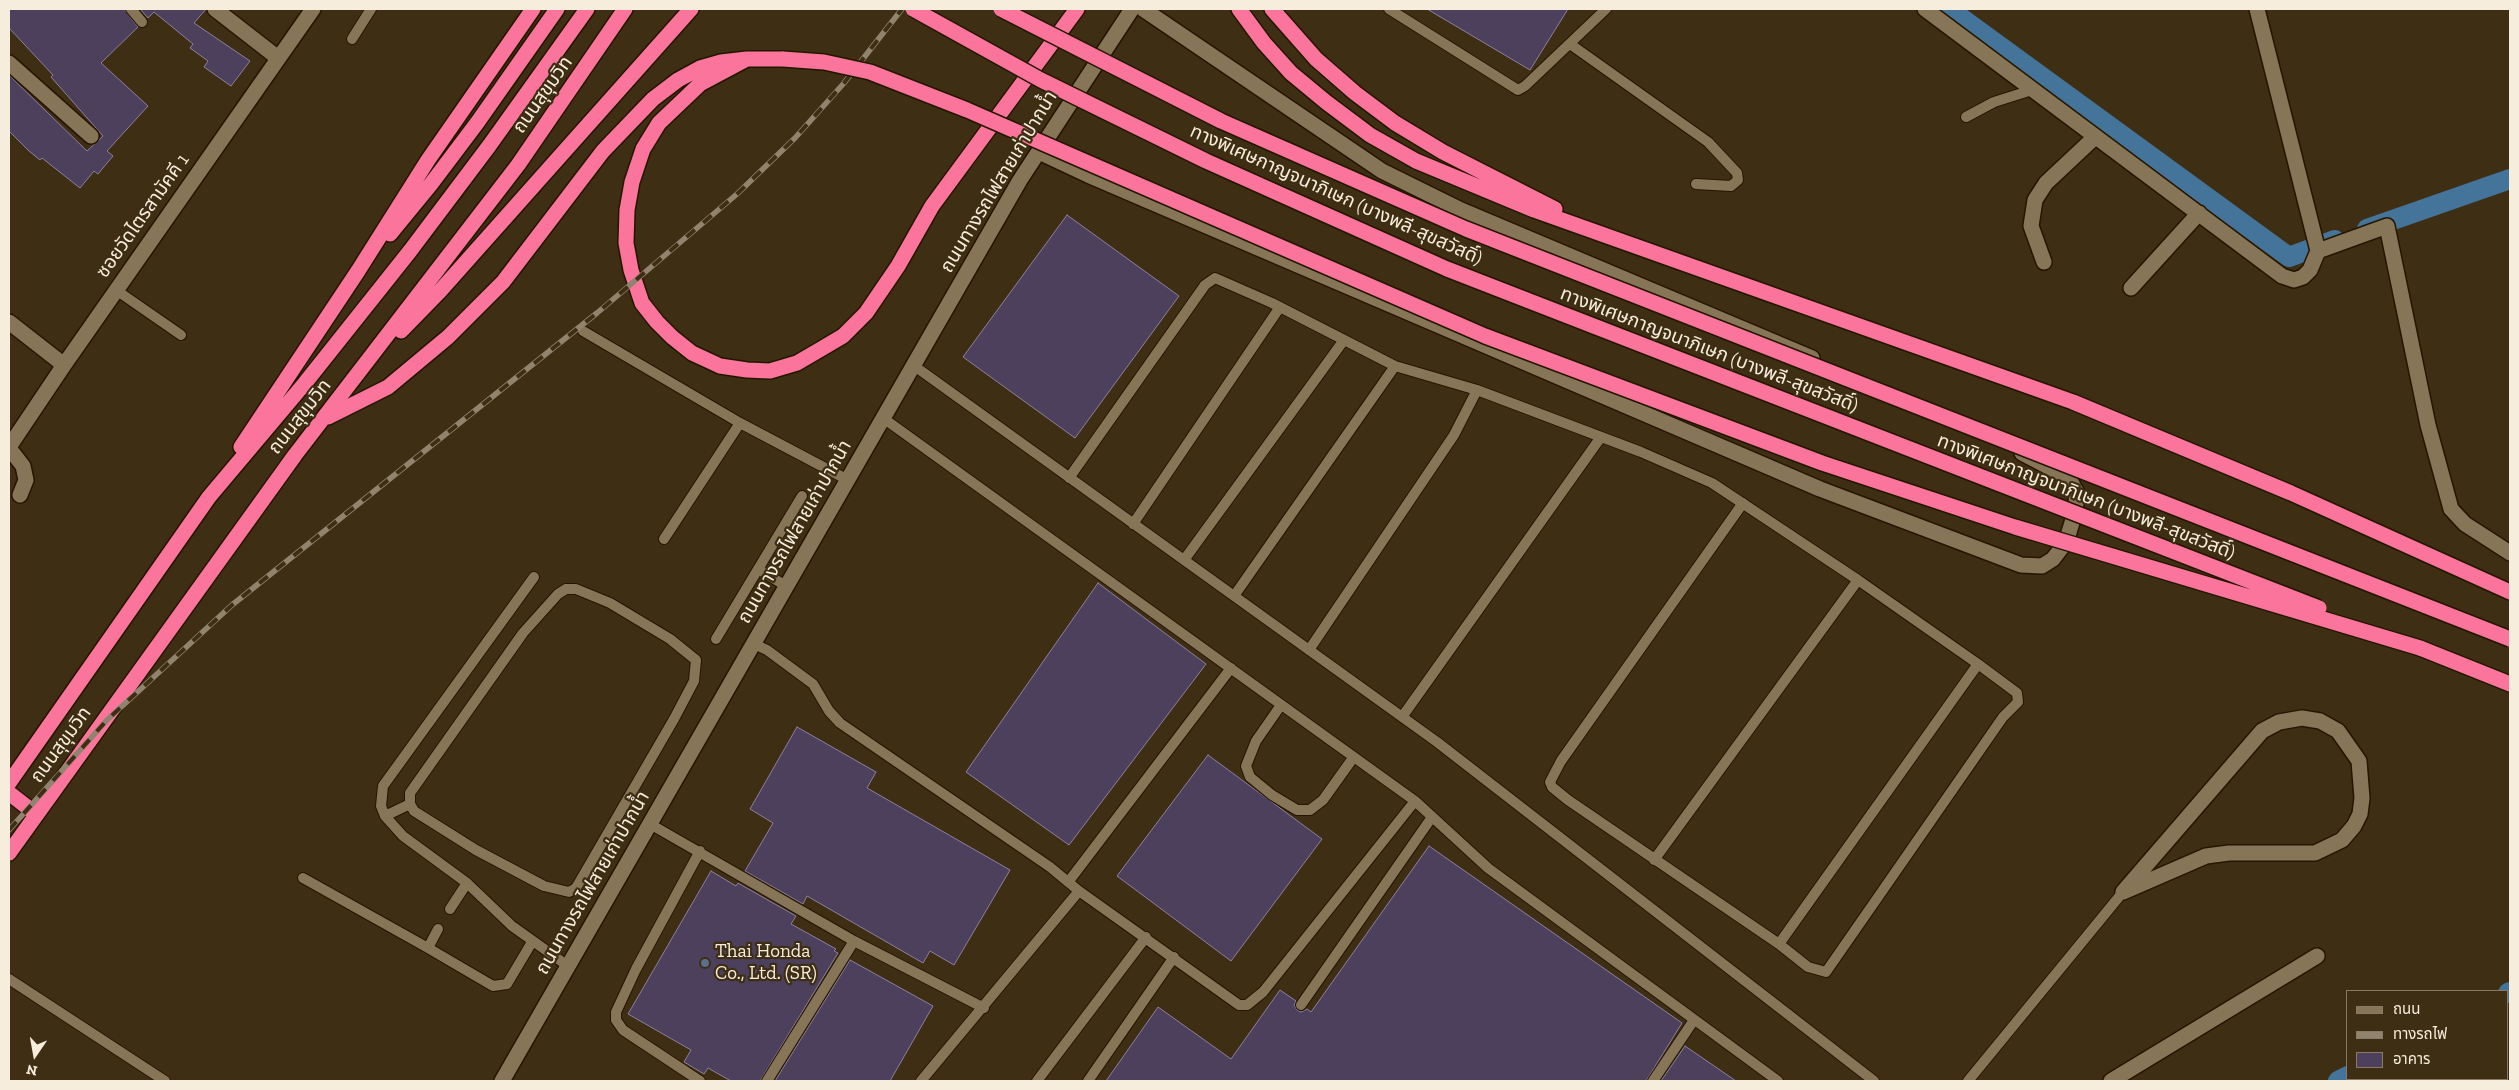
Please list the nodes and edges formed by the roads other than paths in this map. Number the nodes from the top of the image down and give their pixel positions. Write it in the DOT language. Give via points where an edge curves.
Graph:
graph roads {
  1 [pos="131,9"];
  2 [pos="215,9"];
  3 [pos="313,9"];
  4 [pos="371,9"];
  5 [pos="533,9"];
  6 [pos="557,9"];
  7 [pos="587,9"];
  8 [pos="625,9"];
  9 [pos="691,9"];
  10 [pos="913,9"];
  11 [pos="1001,9"];
  12 [pos="1077,9"];
  13 [pos="1132,9"];
  14 [pos="1143,9"];
  15 [pos="1239,9"];
  16 [pos="1272,9"];
  17 [pos="1389,9"];
  18 [pos="1606,9"];
  19 [pos="1925,9"];
  20 [pos="2258,9"];
  21 [pos="142,22"];
  22 [pos="352,39"];
  23 [pos="1570,44"];
  24 [pos="278,58"];
  25 [pos="747,59"];
  26 [pos="9,63"];
  27 [pos="2032,90"];
  28 [pos="1966,117"];
  29 [pos="91,136"];
  30 [pos="2095,136"];
  31 [pos="1039,152"];
  32 [pos="1696,184"];
  33 [pos="2198,213"];
  34 [pos="1605,234"];
  35 [pos="2317,248"];
  36 [pos="2044,262"];
  37 [pos="358,271"];
  38 [pos="2131,288"];
  39 [pos="116,290"];
  40 [pos="1280,308"];
  41 [pos="9,322"];
  42 [pos="583,331"];
  43 [pos="181,335"];
  44 [pos="1344,340"];
  45 [pos="64,365"];
  46 [pos="913,365"];
  47 [pos="1395,366"];
  48 [pos="354,381"];
  49 [pos="1478,390"];
  50 [pos="883,418"];
  51 [pos="322,420"];
  52 [pos="740,423"];
  53 [pos="1601,438"];
  54 [pos="9,448"];
  55 [pos="1069,478"];
  56 [pos="848,480"];
  57 [pos="20,495"];
  58 [pos="802,496"];
  59 [pos="209,497"];
  60 [pos="1743,503"];
  61 [pos="1133,524"];
  62 [pos="664,539"];
  63 [pos="2510,553"];
  64 [pos="1184,560"];
  65 [pos="758,569"];
  66 [pos="534,577"];
  67 [pos="1858,580"];
  68 [pos="786,586"];
  69 [pos="2510,592"];
  70 [pos="1234,596"];
  71 [pos="2510,639"];
  72 [pos="716,640"];
  73 [pos="754,644"];
  74 [pos="2420,648"];
  75 [pos="1309,650"];
  76 [pos="1978,664"];
  77 [pos="1231,668"];
  78 [pos="2510,684"];
  79 [pos="1281,705"];
  80 [pos="1402,717"];
  81 [pos="1353,758"];
  82 [pos="9,783"];
  83 [pos="9,793"];
  84 [pos="1415,801"];
  85 [pos="410,804"];
  86 [pos="36,814"];
  87 [pos="385,816"];
  88 [pos="1432,817"];
  89 [pos="650,824"];
  90 [pos="700,851"];
  91 [pos="9,853"];
  92 [pos="1654,860"];
  93 [pos="303,878"];
  94 [pos="1070,881"];
  95 [pos="468,882"];
  96 [pos="1079,891"];
  97 [pos="2123,892"];
  98 [pos="450,909"];
  99 [pos="438,929"];
  100 [pos="1146,937"];
  101 [pos="854,941"];
  102 [pos="532,942"];
  103 [pos="1779,944"];
  104 [pos="428,948"];
  105 [pos="2317,956"];
  106 [pos="1174,957"];
  107 [pos="568,966"];
  108 [pos="9,979"];
  109 [pos="1302,1005"];
  110 [pos="984,1008"];
  111 [pos="1694,1020"];
  112 [pos="165,1081"];
  113 [pos="502,1081"];
  114 [pos="700,1081"];
  115 [pos="767,1081"];
  116 [pos="921,1081"];
  117 [pos="1036,1081"];
  118 [pos="1088,1081"];
  119 [pos="1653,1081"];
  120 [pos="1778,1081"];
  121 [pos="1874,1081"];
  122 [pos="1968,1081"];
  123 [pos="2111,1081"];
  1 -- 21 [label="lane"];
  2 -- 24 [label="street"];
  3 -- 24 [label="street, ซอยวัดไตรสามัคคี 1"];
  4 -- 22 [label="lane"];
  5 -- 37 [label="highway" via="428,160"];
  6 -- 37 [label="highway" via="442,170"];
  7 -- 59 [label="highway, ถนนสุขุมวิท" via="410,251"];
  8 -- 48 [label="highway, ถนนสุขุมวิท" via="518,165"];
  9 -- 48 [label="highway" via="440,291"];
  10 -- 74 [label="highway, ทางพิเศษกาญจนาภิเษก (บางพลี-สุขสวัสดิ์), bridge" via="1041,80 1206,161 1447,269"];
  11 -- 71 [label="highway, ทางพิเศษกาญจนาภิเษก (บางพลี-สุขสวัสดิ์), bridge" via="1221,121 1466,229"];
  12 -- 25 [label="highway" via="932,206 898,266 866,312 843,336 820,350 796,363 770,370 720,366 692,353 672,337 642,303 626,243 626,210 632,182 643,149 659,123 700,84"];
  13 -- 31 [label="street, ถนนทางรถไฟสายเก่าปากน้ำ"];
  14 -- 31 [label="street" via="1382,171 1460,210 1738,325 1988,435 2068,477 2077,493 2066,542 2053,559 2042,566 2021,565 1839,496 1088,176"];
  15 -- 34 [label="highway" via="1291,73 1370,135 1470,186"];
  16 -- 34 [label="highway" via="1316,59 1354,93 1396,123 1443,152"];
  17 -- 23 [label="lane" via="1518,90"];
  18 -- 23 [label="lane"];
  19 -- 27 [label="street"];
  20 -- 35 [label="street"];
  23 -- 32 [label="lane" via="1708,142 1737,173 1738,180 1731,186"];
  24 -- 39 [label="street, ซอยวัดไตรสามัคคี 1"];
  25 -- 51 [label="highway" via="700,68 653,99 603,151 503,282 448,337 388,387"];
  25 -- 74 [label="highway, bridge" via="824,62 888,78 1485,336 1822,463 2015,527"];
  26 -- 29 [label="street"];
  27 -- 28 [label="lane" via="1994,102"];
  27 -- 30 [label="street"];
  30 -- 33 [label="street"];
  30 -- 36 [label="street" via="2046,184 2035,200 2031,226"];
  31 -- 46 [label="street, ถนนทางรถไฟสายเก่าปากน้ำ"];
  33 -- 35 [label="street" via="2282,276 2294,280 2310,270"];
  33 -- 38 [label="street"];
  34 -- 69 [label="highway" via="2072,402 2291,493"];
  35 -- 63 [label="street" via="2387,226 2428,426 2451,509 2465,524"];
  37 -- 59 [label="highway"];
  39 -- 43 [label="lane"];
  39 -- 45 [label="street, ซอยวัดไตรสามัคคี 1"];
  40 -- 44 [label="lane"];
  40 -- 55 [label="lane" via="1215,278 1205,284"];
  40 -- 61 [label="lane"];
  41 -- 45 [label="street"];
  42 -- 52 [label="lane"];
  44 -- 47 [label="lane"];
  44 -- 64 [label="lane"];
  45 -- 54 [label="street, ซอยวัดไตรสามัคคี 1"];
  46 -- 50 [label="street, ถนนทางรถไฟสายเก่าปากน้ำ"];
  46 -- 55 [label="lane"];
  47 -- 49 [label="lane"];
  47 -- 70 [label="lane"];
  48 -- 51 [label="highway, ถนนสุขุมวิท"];
  49 -- 53 [label="lane"];
  49 -- 75 [label="lane" via="1454,435"];
  50 -- 56 [label="street, ถนนทางรถไฟสายเก่าปากน้ำ"];
  50 -- 77 [label="lane"];
  51 -- 86 [label="highway, ถนนสุขุมวิท"];
  52 -- 56 [label="lane"];
  52 -- 62 [label="lane"];
  53 -- 60 [label="lane" via="1712,482"];
  53 -- 80 [label="lane"];
  54 -- 57 [label="street" via="23,466 26,480"];
  55 -- 61 [label="lane"];
  56 -- 68 [label="street, ถนนทางรถไฟสายเก่าปากน้ำ"];
  58 -- 65 [label="lane"];
  59 -- 82 [label="highway, ถนนสุขุมวิท"];
  60 -- 67 [label="lane"];
  60 -- 92 [label="lane" via="1561,761 1550,782 1568,800"];
  61 -- 64 [label="lane"];
  64 -- 70 [label="lane"];
  65 -- 68 [label="lane"];
  65 -- 72 [label="lane"];
  66 -- 87 [label="lane" via="383,786 381,806"];
  67 -- 76 [label="lane"];
  67 -- 92 [label="lane"];
  68 -- 73 [label="street, ถนนทางรถไฟสายเก่าปากน้ำ"];
  70 -- 75 [label="lane"];
  73 -- 89 [label="street, ถนนทางรถไฟสายเก่าปากน้ำ"];
  73 -- 94 [label="lane" via="812,684 840,723"];
  74 -- 78 [label="highway, ทางพิเศษกาญจนาภิเษก (บางพลี-สุขสวัสดิ์)"];
  75 -- 80 [label="lane"];
  76 -- 103 [label="lane"];
  76 -- 103 [label="lane" via="2019,697 2018,702 2003,717 1826,972 1808,967"];
  77 -- 79 [label="lane"];
  77 -- 94 [label="lane"];
  79 -- 81 [label="lane"];
  79 -- 81 [label="lane" via="1256,742 1246,766 1250,777 1272,795 1297,810 1310,810 1323,800"];
  80 -- 121 [label="lane"];
  81 -- 84 [label="lane"];
  83 -- 86 [label="highway"];
  84 -- 88 [label="lane"];
  84 -- 106 [label="lane" via="1263,992 1247,1005 1239,1005"];
  85 -- 85 [label="lane" via="410,793 523,633 558,594 576,589 610,603 670,639 696,660 694,681 674,719 576,888 569,892 544,886 476,850 414,811"];
  85 -- 87 [label="lane"];
  86 -- 91 [label="highway, ถนนสุขุมวิท"];
  87 -- 95 [label="lane" via="403,836"];
  88 -- 109 [label="lane"];
  88 -- 111 [label="lane" via="1488,868"];
  89 -- 90 [label="lane"];
  89 -- 107 [label="street, ถนนทางรถไฟสายเก่าปากน้ำ"];
  90 -- 101 [label="lane"];
  90 -- 114 [label="lane" via="636,969 616,1012 616,1020 623,1030"];
  92 -- 103 [label="lane"];
  93 -- 104 [label="lane"];
  94 -- 96 [label="lane"];
  95 -- 98 [label="lane"];
  95 -- 102 [label="lane"];
  96 -- 100 [label="lane"];
  96 -- 110 [label="lane"];
  97 -- 97 [label="street" via="2262,731 2279,722 2302,718 2320,721 2338,731 2350,746 2358,761 2362,798 2360,814 2342,840 2314,853 2206,856"];
  97 -- 122 [label="lane"];
  99 -- 104 [label="lane"];
  100 -- 106 [label="lane"];
  100 -- 117 [label="lane"];
  101 -- 110 [label="lane"];
  101 -- 115 [label="lane"];
  102 -- 104 [label="lane" via="507,984 500,987"];
  102 -- 107 [label="lane"];
  105 -- 123 [label="street"];
  106 -- 118 [label="lane"];
  107 -- 113 [label="street, ถนนทางรถไฟสายเก่าปากน้ำ"];
  108 -- 112 [label="lane"];
  110 -- 116 [label="lane"];
  111 -- 119 [label="lane"];
  111 -- 120 [label="lane"];
}
